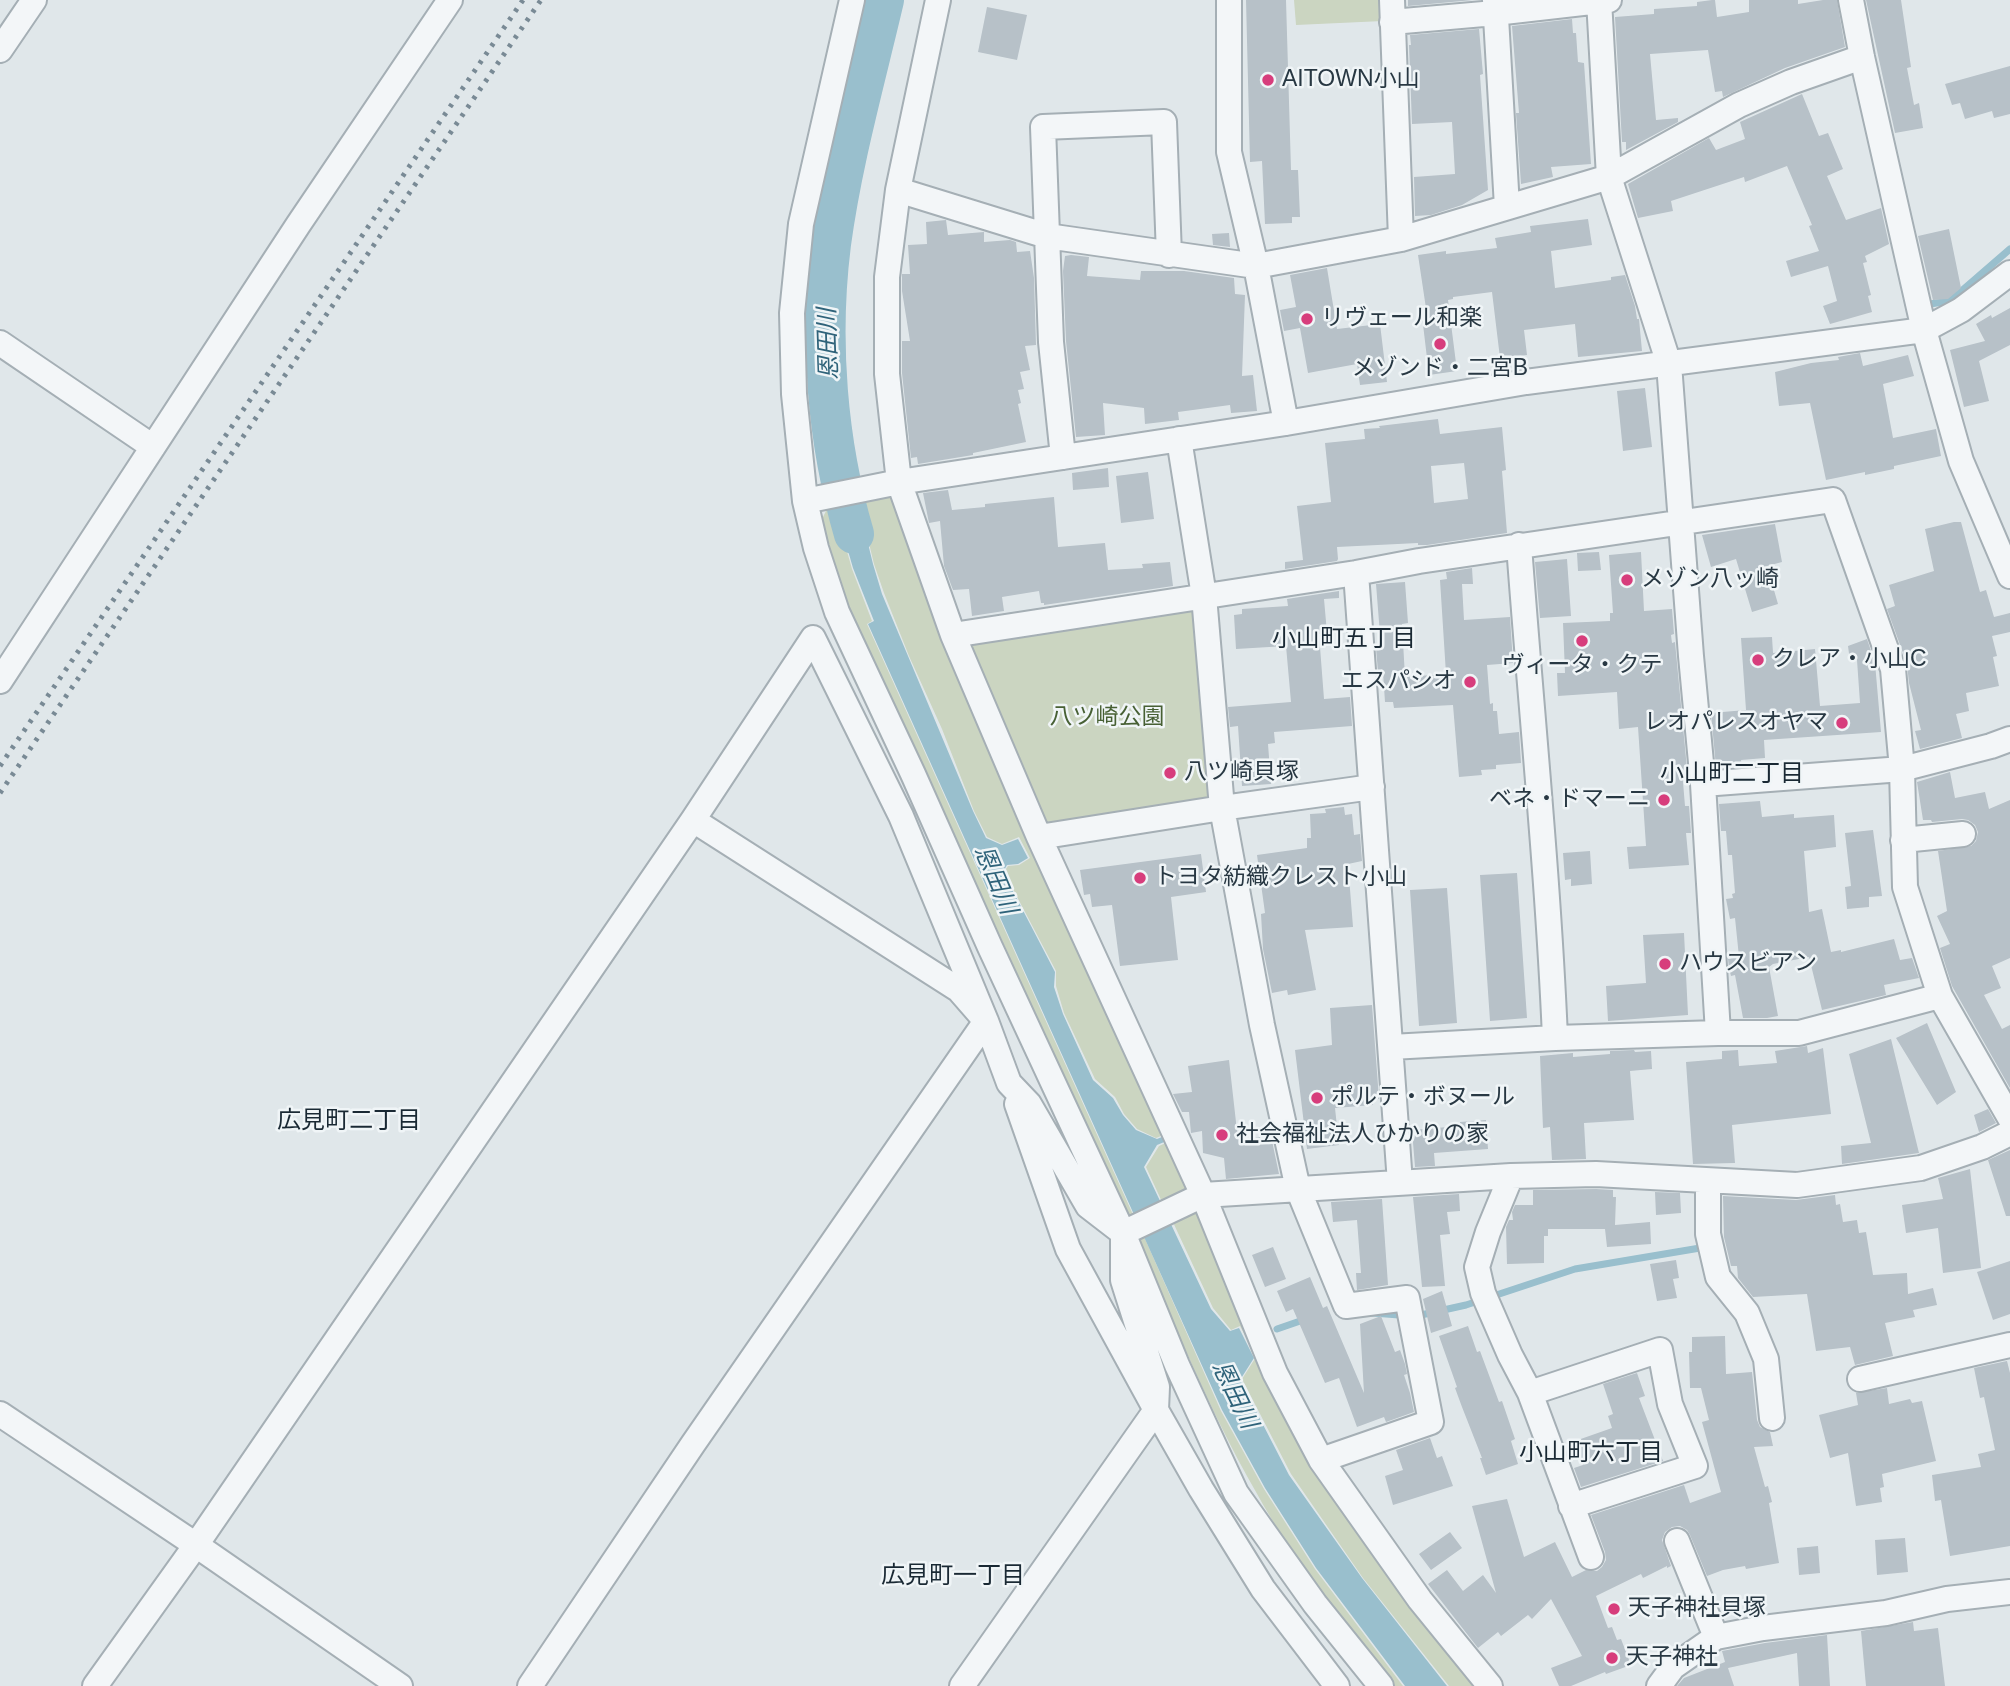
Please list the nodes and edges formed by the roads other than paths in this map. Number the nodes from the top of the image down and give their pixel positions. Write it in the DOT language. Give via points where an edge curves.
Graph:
graph roads {
  1 [pos="34,0"];
  2 [pos="450,0"];
  3 [pos="852,0"];
  4 [pos="938,0"];
  5 [pos="1229,0"];
  6 [pos="1602,0"];
  7 [pos="1851,0"];
  8 [pos="1495,7"];
  9 [pos="1392,11"];
  10 [pos="0,50"];
  11 [pos="1862,57"];
  12 [pos="1609,177"];
  13 [pos="898,190"];
  14 [pos="1507,206"];
  15 [pos="1047,236"];
  16 [pos="1401,239"];
  17 [pos="1169,255"];
  18 [pos="1256,266"];
  19 [pos="2010,273"];
  20 [pos="1924,330"];
  21 [pos="0,343"];
  22 [pos="1670,364"];
  23 [pos="1286,423"];
  24 [pos="1179,439"];
  25 [pos="153,447"];
  26 [pos="1063,457"];
  27 [pos="899,482"];
  28 [pos="805,501"];
  29 [pos="1682,522"];
  30 [pos="1519,545"];
  31 [pos="1356,573"];
  32 [pos="2010,576"];
  33 [pos="1204,596"];
  34 [pos="953,635"];
  35 [pos="0,681"];
  36 [pos="2010,739"];
  37 [pos="1902,769"];
  38 [pos="1703,784"];
  39 [pos="1372,787"];
  40 [pos="1222,808"];
  41 [pos="693,820"];
  42 [pos="1963,834"];
  43 [pos="1038,837"];
  44 [pos="1903,841"];
  45 [pos="1940,996"];
  46 [pos="986,1021"];
  47 [pos="1718,1033"];
  48 [pos="1555,1038"];
  49 [pos="1391,1047"];
  50 [pos="1009,1083"];
  51 [pos="2010,1118"];
  52 [pos="2010,1133"];
  53 [pos="1511,1176"];
  54 [pos="1708,1181"];
  55 [pos="1400,1183"];
  56 [pos="1298,1189"];
  57 [pos="1203,1195"];
  58 [pos="1123,1233"];
  59 [pos="2010,1345"];
  60 [pos="1860,1379"];
  61 [pos="1530,1393"];
  62 [pos="1156,1410"];
  63 [pos="0,1414"];
  64 [pos="1772,1418"];
  65 [pos="1321,1460"];
  66 [pos="1571,1506"];
  67 [pos="1677,1541"];
  68 [pos="196,1545"];
  69 [pos="1591,1557"];
  70 [pos="2010,1592"];
  71 [pos="1716,1637"];
  72 [pos="95,1686"];
  73 [pos="400,1686"];
  74 [pos="530,1686"];
  75 [pos="962,1686"];
  76 [pos="1338,1686"];
  77 [pos="1381,1686"];
  78 [pos="1490,1686"];
  79 [pos="1659,1686"];
  1 -- 10 [label="street"];
  2 -- 25 [label="street"];
  3 -- 28 [label="street" via="802,224 792,313 794,394"];
  4 -- 13 [label="street"];
  5 -- 18 [label="street" via="1229,152"];
  6 -- 8 [label="street"];
  6 -- 12 [label="street"];
  7 -- 11 [label="street"];
  8 -- 9 [label="street"];
  8 -- 14 [label="street"];
  9 -- 16 [label="street"];
  11 -- 12 [label="street" via="1739,105"];
  11 -- 20 [label="street"];
  12 -- 14 [label="street"];
  12 -- 22 [label="street"];
  13 -- 15 [label="street"];
  13 -- 27 [label="street" via="887,277 887,374"];
  14 -- 16 [label="street"];
  15 -- 17 [label="street"];
  15 -- 17 [label="street" via="1043,127 1164,122"];
  15 -- 26 [label="street" via="1051,342"];
  16 -- 18 [label="street"];
  17 -- 18 [label="street"];
  18 -- 23 [label="street"];
  19 -- 20 [label="street" via="1961,310"];
  20 -- 22 [label="street"];
  20 -- 32 [label="street" via="1961,461"];
  21 -- 25 [label="street"];
  22 -- 23 [label="street" via="1526,382"];
  22 -- 29 [label="street"];
  23 -- 24 [label="street"];
  24 -- 26 [label="street"];
  24 -- 33 [label="street"];
  25 -- 35 [label="street"];
  26 -- 27 [label="street"];
  27 -- 28 [label="street"];
  27 -- 34 [label="street"];
  28 -- 58 [label="street" via="837,612"];
  29 -- 30 [label="street"];
  29 -- 37 [label="street" via="1833,500 1893,669"];
  29 -- 38 [label="street"];
  30 -- 31 [label="street"];
  30 -- 48 [label="street"];
  31 -- 33 [label="street"];
  31 -- 39 [label="street"];
  33 -- 34 [label="street"];
  33 -- 40 [label="street"];
  34 -- 43 [label="street"];
  36 -- 37 [label="street"];
  37 -- 38 [label="street"];
  37 -- 44 [label="street"];
  38 -- 47 [label="street"];
  39 -- 40 [label="street"];
  39 -- 49 [label="street"];
  40 -- 43 [label="street"];
  40 -- 56 [label="street"];
  41 -- 46 [label="street" via="959,990"];
  41 -- 46 [label="street" via="813,638 901,816"];
  41 -- 68 [label="street"];
  42 -- 44 [label="street"];
  43 -- 57 [label="street"];
  44 -- 45 [label="street" via="1905,887"];
  45 -- 47 [label="street" via="1799,1033"];
  45 -- 51 [label="street"];
  46 -- 50 [label="street"];
  46 -- 74 [label="street"];
  47 -- 48 [label="street"];
  48 -- 49 [label="street"];
  49 -- 55 [label="street"];
  50 -- 58 [label="street" via="1029,1104 1088,1206"];
  50 -- 62 [label="street" via="1068,1249"];
  52 -- 54 [label="street" via="1921,1168 1797,1185"];
  53 -- 54 [label="street" via="1596,1174"];
  53 -- 55 [label="street"];
  53 -- 61 [label="street" via="1477,1267 1486,1303"];
  54 -- 64 [label="street" via="1708,1234 1718,1277 1747,1313 1766,1359"];
  55 -- 56 [label="street"];
  56 -- 57 [label="street"];
  56 -- 65 [label="street" via="1346,1306 1407,1298 1431,1422"];
  57 -- 58 [label="street"];
  57 -- 65 [label="street" via="1275,1373"];
  58 -- 62 [label="street" via="1123,1280 1157,1388"];
  58 -- 77 [label="street" via="1236,1493 1315,1604"];
  59 -- 60 [label="street"];
  61 -- 66 [label="street"];
  61 -- 66 [label="street" via="1660,1350 1670,1404 1695,1466"];
  62 -- 75 [label="street"];
  62 -- 76 [label="street" via="1263,1590"];
  63 -- 68 [label="street"];
  65 -- 78 [label="street" via="1420,1600"];
  66 -- 69 [label="street"];
  67 -- 71 [label="street"];
  68 -- 72 [label="street"];
  68 -- 73 [label="street"];
  70 -- 71 [label="street"];
  71 -- 79 [label="street" via="1672,1667"];
}
